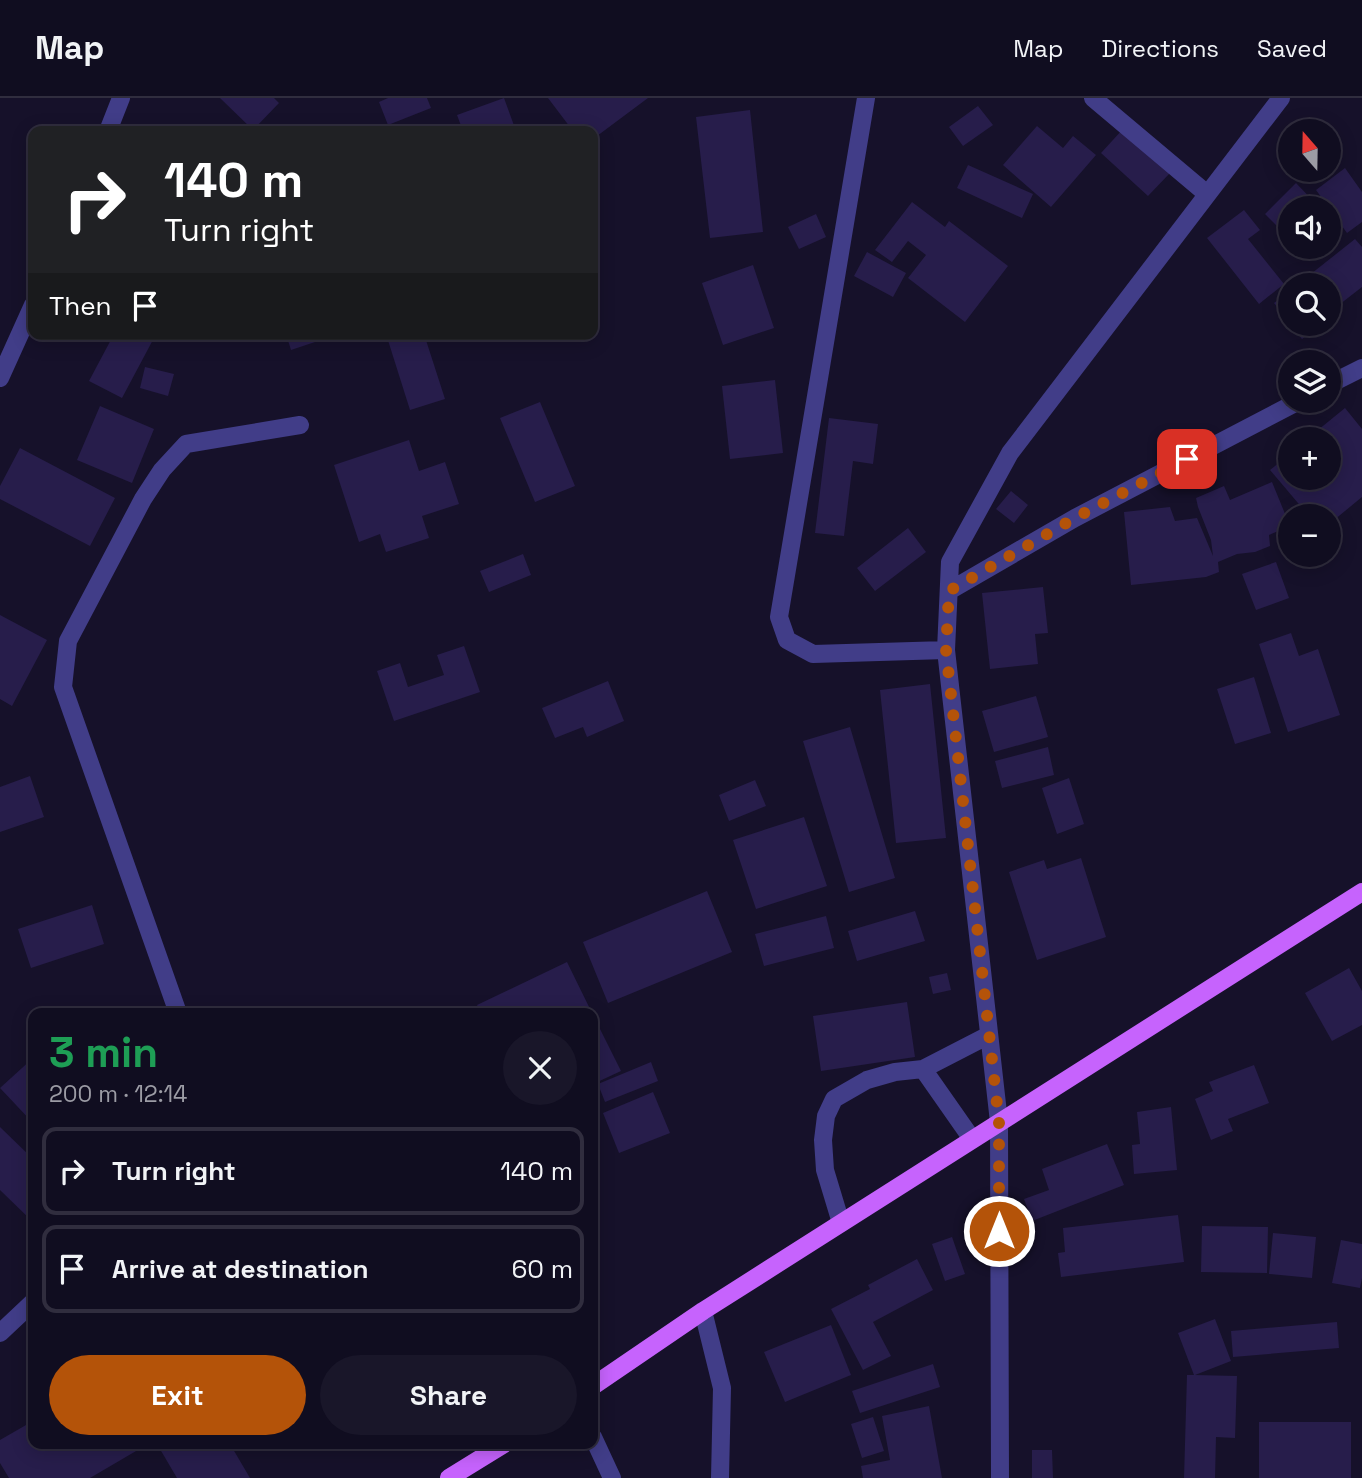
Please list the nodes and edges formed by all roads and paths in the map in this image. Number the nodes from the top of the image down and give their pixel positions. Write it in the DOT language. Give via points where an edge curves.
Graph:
graph roads {
  1 [pos="121,98"];
  2 [pos="866,98"];
  3 [pos="1093,98"];
  4 [pos="1281,98"];
  5 [pos="110,126"];
  6 [pos="1207,194"];
  7 [pos="28,316"];
  8 [pos="1362,368"];
  9 [pos="0,378"];
  10 [pos="1341,379"];
  11 [pos="1278,412"];
  12 [pos="300,425"];
  13 [pos="949,591"];
  14 [pos="946,650"];
  15 [pos="1362,892"];
  16 [pos="176,1008"];
  17 [pos="989,1035"];
  18 [pos="923,1069"];
  19 [pos="999,1122"];
  20 [pos="972,1139"];
  21 [pos="841,1223"];
  22 [pos="28,1307"];
  23 [pos="703,1311"];
  24 [pos="0,1333"];
  25 [pos="598,1384"];
  26 [pos="598,1448"];
  27 [pos="496,1449"];
  28 [pos="449,1478"];
  29 [pos="612,1478"];
  30 [pos="720,1478"];
  31 [pos="1000,1478"];
  1 -- 5 [label="street"];
  2 -- 14 [label="street" via="779,617 787,640 813,654"];
  3 -- 6 [label="street"];
  4 -- 6 [label="street"];
  6 -- 13 [label="street" via="1010,453 950,562"];
  7 -- 9 [label="street"];
  8 -- 10 [label="street"];
  11 -- 13 [label="street" via="1075,518"];
  12 -- 16 [label="street" via="186,444 143,499 68,641 63,687"];
  13 -- 14 [label="street"];
  14 -- 17 [label="street"];
  15 -- 19 [label="main road"];
  17 -- 18 [label="street"];
  17 -- 19 [label="street"];
  18 -- 20 [label="street"];
  18 -- 21 [label="street" via="867,1080 834,1099 823,1140 825,1170"];
  19 -- 20 [label="main road"];
  19 -- 31 [label="street"];
  20 -- 21 [label="main road"];
  21 -- 23 [label="main road"];
  22 -- 24 [label="street"];
  23 -- 25 [label="main road"];
  23 -- 30 [label="street" via="722,1388"];
  26 -- 29 [label="street"];
  27 -- 28 [label="main road"];
}
